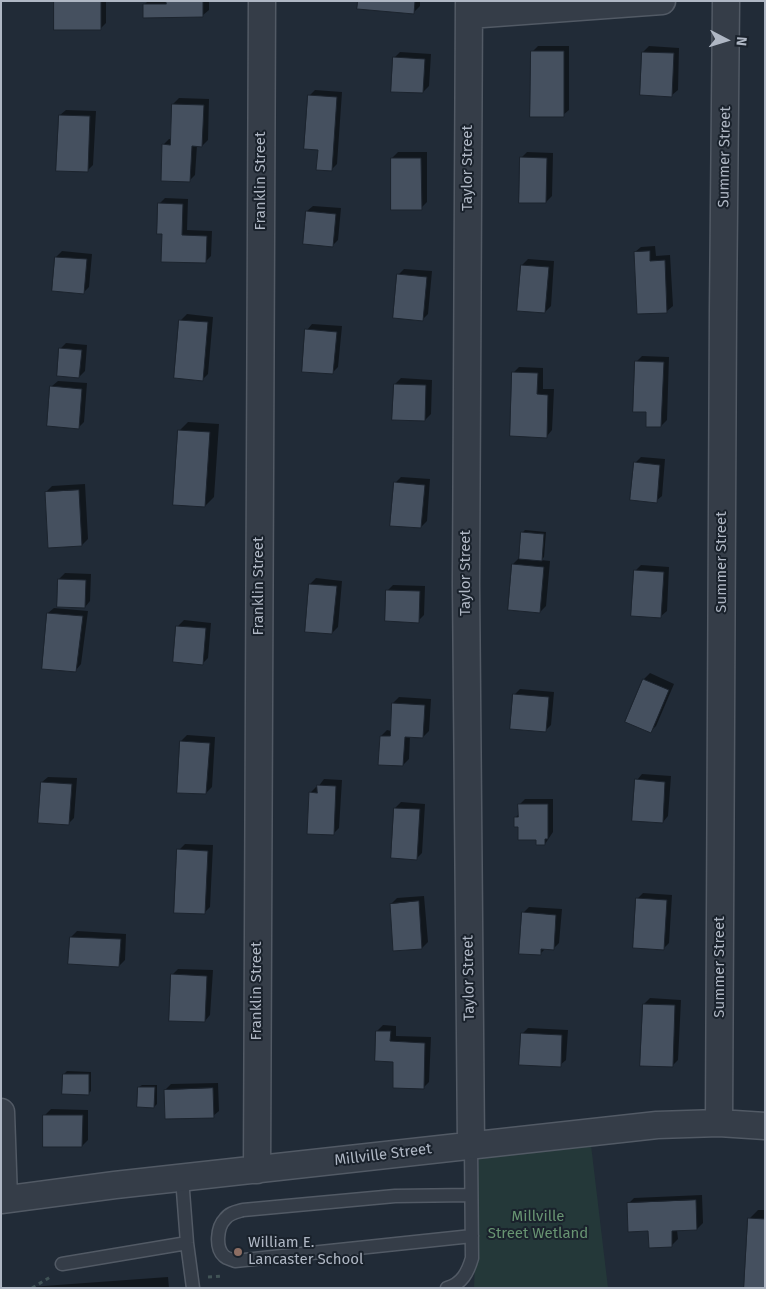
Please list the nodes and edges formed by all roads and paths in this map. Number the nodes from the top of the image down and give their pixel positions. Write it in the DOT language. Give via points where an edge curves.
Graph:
graph roads {
  1 [pos="262,1"];
  2 [pos="662,1"];
  3 [pos="726,1"];
  4 [pos="469,8"];
  5 [pos="1,1112"];
  6 [pos="719,1123"];
  7 [pos="765,1126"];
  8 [pos="471,1145"];
  9 [pos="257,1170"];
  10 [pos="182,1178"];
  11 [pos="471,1195"];
  12 [pos="2,1199"];
  13 [pos="472,1236"];
  14 [pos="186,1243"];
  15 [pos="62,1264"];
  16 [pos="193,1288"];
  17 [pos="447,1288"];
  1 -- 9 [label="street, Franklin Street"];
  2 -- 4 [label="street"];
  3 -- 6 [label="street, Summer Street"];
  4 -- 8 [label="street, Taylor Street" via="466,584"];
  5 -- 12 [label="street"];
  6 -- 7 [label="street, Millville Street"];
  6 -- 8 [label="street, Millville Street" via="657,1125"];
  8 -- 9 [label="street, Millville Street"];
  8 -- 11 [label="lane"];
  9 -- 10 [label="street, Millville Street"];
  10 -- 12 [label="street, Millville Street"];
  10 -- 14 [label="lane"];
  11 -- 13 [label="lane"];
  11 -- 13 [label="lane" via="395,1196 243,1210 225,1218 219,1228 218,1240 225,1258 235,1261"];
  13 -- 17 [label="lane" via="472,1258 468,1270 462,1280"];
  14 -- 15 [label="lane"];
  14 -- 16 [label="lane"];
}
